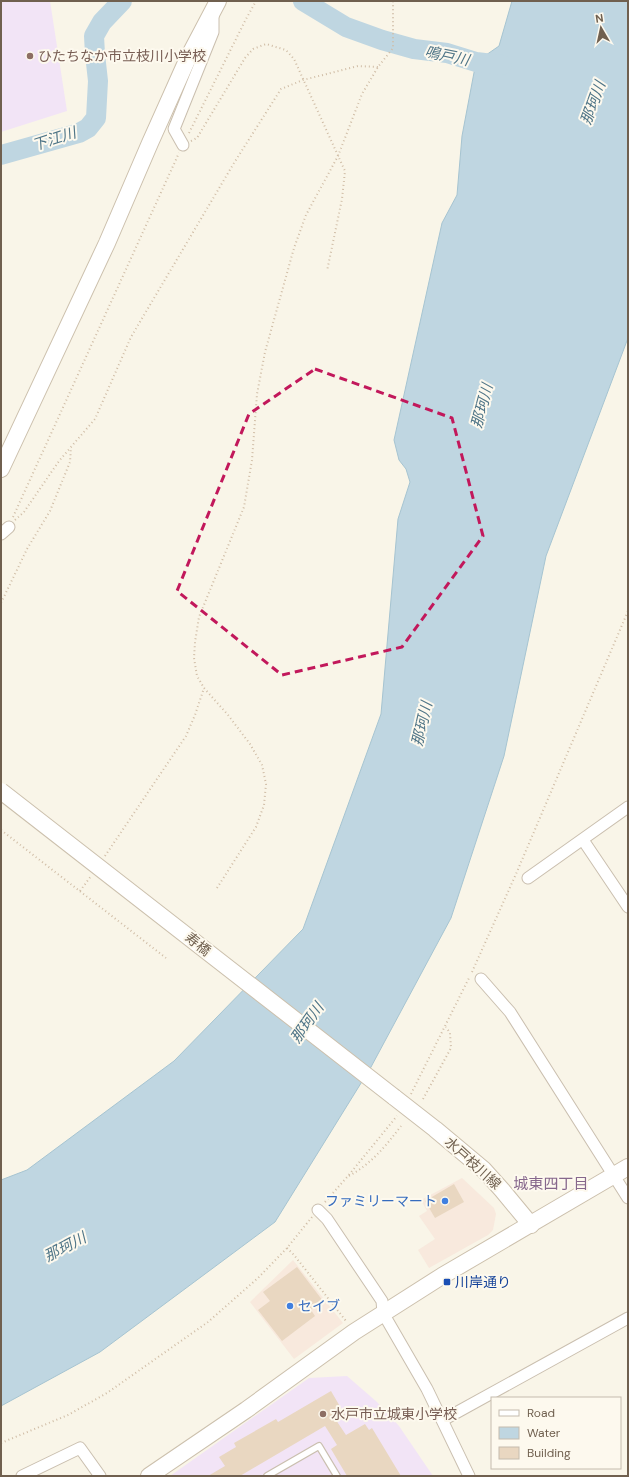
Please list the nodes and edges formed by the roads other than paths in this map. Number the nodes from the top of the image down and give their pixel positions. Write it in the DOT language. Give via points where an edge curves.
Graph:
graph roads {
  1 [pos="215,5"];
  2 [pos="183,145"];
  3 [pos="1,469"];
  4 [pos="1,791"];
  5 [pos="628,807"];
  6 [pos="583,840"];
  7 [pos="528,878"];
  8 [pos="628,907"];
  9 [pos="481,979"];
  10 [pos="394,1098"];
  11 [pos="628,1167"];
  12 [pos="614,1176"];
  13 [pos="628,1198"];
  14 [pos="318,1210"];
  15 [pos="531,1225"];
  16 [pos="383,1313"];
  17 [pos="628,1318"];
  18 [pos="443,1420"];
  19 [pos="22,1476"];
  20 [pos="100,1476"];
  21 [pos="149,1476"];
  22 [pos="267,1476"];
  23 [pos="337,1476"];
  24 [pos="469,1476"];
  1 -- 2 [label="street" via="212,32 174,129"];
  1 -- 3 [label="street" via="188,58 78,307"];
  4 -- 10 [label="street, 寿橋, bridge"];
  5 -- 6 [label="street"];
  6 -- 7 [label="street"];
  6 -- 8 [label="street"];
  9 -- 12 [label="street" via="510,1012"];
  10 -- 15 [label="street, 水戸枝川線" via="436,1129 484,1170"];
  11 -- 12 [label="street"];
  12 -- 13 [label="street"];
  12 -- 15 [label="street"];
  14 -- 16 [label="street" via="327,1218 382,1301"];
  15 -- 16 [label="street"];
  16 -- 18 [label="street"];
  16 -- 21 [label="street"];
  17 -- 18 [label="street"];
  18 -- 24 [label="street"];
  19 -- 20 [label="street" via="80,1448"];
  22 -- 23 [label="lane" via="320,1446"];
}
